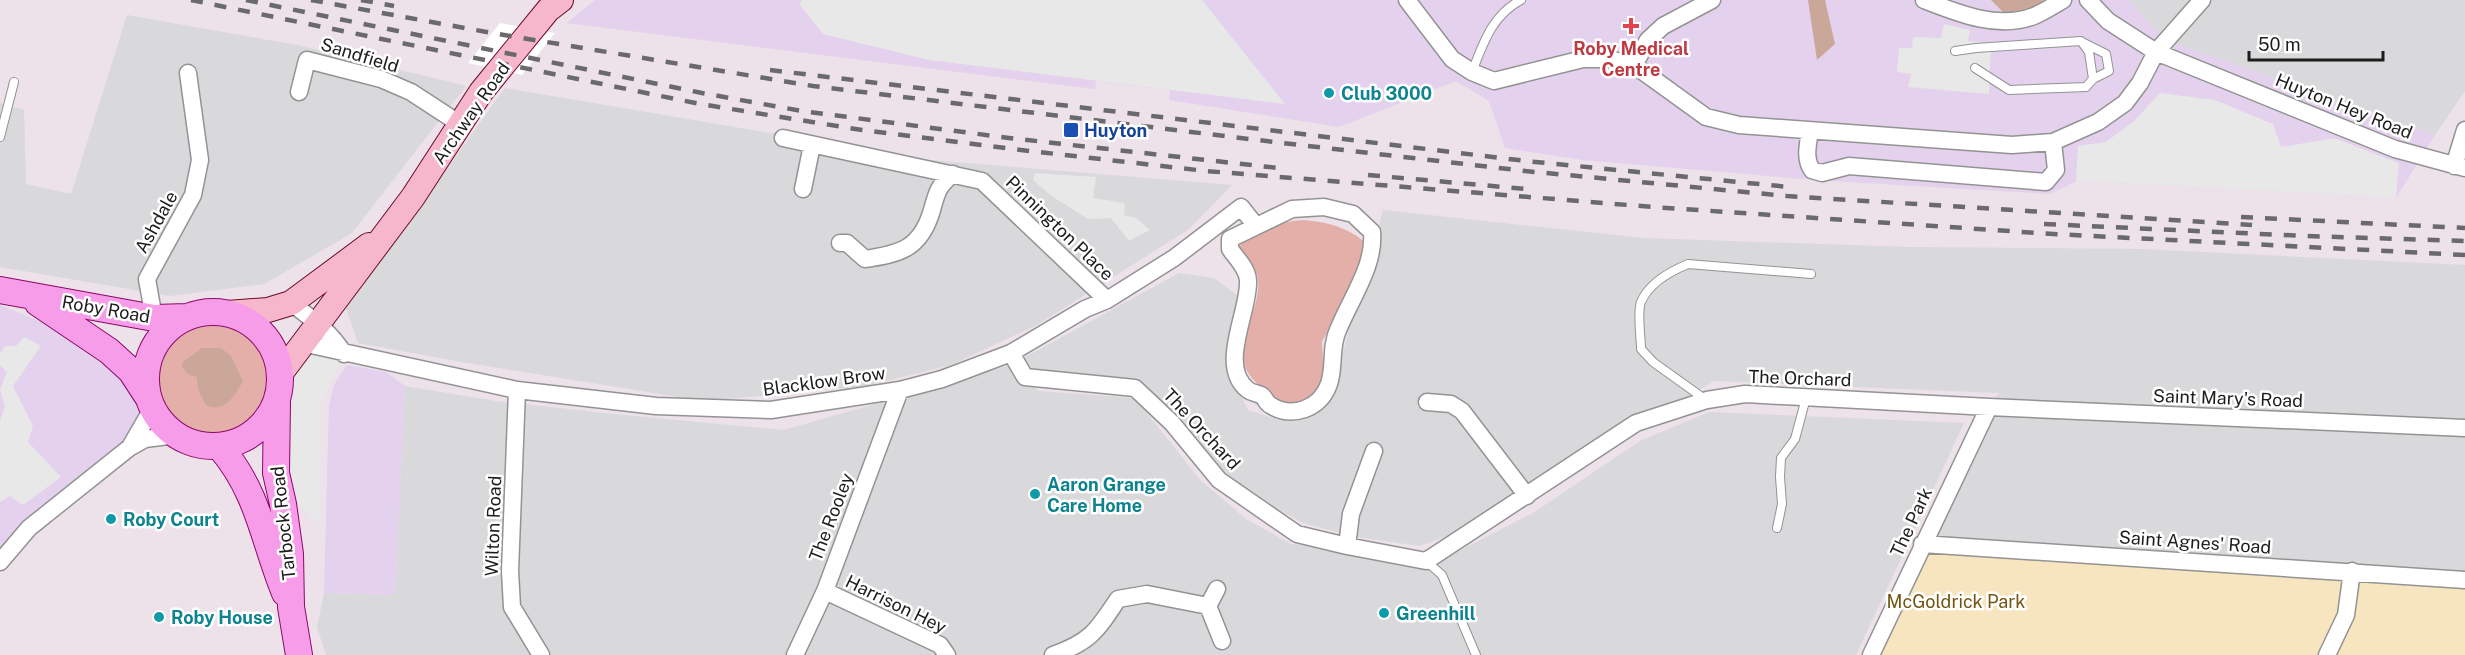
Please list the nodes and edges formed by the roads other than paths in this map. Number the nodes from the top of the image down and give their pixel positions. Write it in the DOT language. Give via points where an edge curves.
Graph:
graph roads {
  1 [pos="561,0"];
  2 [pos="1407,0"];
  3 [pos="1521,0"];
  4 [pos="1924,0"];
  5 [pos="2063,0"];
  6 [pos="2088,0"];
  7 [pos="2202,0"];
  8 [pos="1704,2"];
  9 [pos="2081,41"];
  10 [pos="1955,51"];
  11 [pos="2156,52"];
  12 [pos="1634,64"];
  13 [pos="1975,68"];
  14 [pos="1472,72"];
  15 [pos="188,73"];
  16 [pos="2093,79"];
  17 [pos="14,82"];
  18 [pos="299,92"];
  19 [pos="460,124"];
  20 [pos="2465,130"];
  21 [pos="1810,131"];
  22 [pos="0,137"];
  23 [pos="783,138"];
  24 [pos="2053,142"];
  25 [pos="812,145"];
  26 [pos="2460,167"];
  27 [pos="953,174"];
  28 [pos="803,189"];
  29 [pos="1256,226"];
  30 [pos="388,231"];
  31 [pos="840,243"];
  32 [pos="1812,274"];
  33 [pos="0,290"];
  34 [pos="25,295"];
  35 [pos="1107,300"];
  36 [pos="291,303"];
  37 [pos="227,313"];
  38 [pos="188,317"];
  39 [pos="154,318"];
  40 [pos="318,324"];
  41 [pos="302,343"];
  42 [pos="1011,353"];
  43 [pos="344,354"];
  44 [pos="281,373"];
  45 [pos="517,390"];
  46 [pos="900,390"];
  47 [pos="1806,398"];
  48 [pos="1707,400"];
  49 [pos="277,402"];
  50 [pos="1427,402"];
  51 [pos="150,403"];
  52 [pos="1989,407"];
  53 [pos="2465,428"];
  54 [pos="176,435"];
  55 [pos="220,447"];
  56 [pos="129,448"];
  57 [pos="1374,450"];
  58 [pos="1527,496"];
  59 [pos="1777,528"];
  60 [pos="1922,544"];
  61 [pos="1347,546"];
  62 [pos="1426,561"];
  63 [pos="0,562"];
  64 [pos="2352,571"];
  65 [pos="2465,580"];
  66 [pos="1217,589"];
  67 [pos="825,591"];
  68 [pos="1208,606"];
  69 [pos="291,607"];
  70 [pos="1222,641"];
  71 [pos="299,655"];
  72 [pos="541,655"];
  73 [pos="795,655"];
  74 [pos="947,655"];
  75 [pos="1053,655"];
  76 [pos="1476,655"];
  77 [pos="1871,655"];
  78 [pos="2327,655"];
  1 -- 19 [label="main road, Archway Road" via="548,10"];
  2 -- 14 [label="street" via="1452,59"];
  3 -- 14 [label="lane" via="1500,16 1488,33"];
  4 -- 5 [label="street" via="1959,14 2011,21 2033,16"];
  6 -- 11 [label="street, Huyton Hey Road" via="2108,21"];
  7 -- 11 [label="street"];
  8 -- 12 [label="street" via="1663,26 1648,40"];
  9 -- 10 [label="lane"];
  9 -- 16 [label="lane" via="2089,52"];
  9 -- 16 [label="lane" via="2106,54 2109,71"];
  11 -- 24 [label="street" via="2125,103 2098,122"];
  11 -- 26 [label="street, Huyton Hey Road" via="2395,149"];
  12 -- 14 [label="street" via="1609,58 1583,59 1494,81"];
  12 -- 21 [label="street" via="1707,117 1739,125"];
  13 -- 16 [label="lane" via="2009,90 2086,87"];
  15 -- 39 [label="street, Ashdale" via="200,160 193,195 147,279"];
  17 -- 22 [label="lane"];
  18 -- 19 [label="street, Sandfield" via="307,60 381,79 411,92"];
  19 -- 30 [label="main road, Archway Road"];
  20 -- 26 [label="street"];
  21 -- 24 [label="street" via="2012,145"];
  21 -- 24 [label="street" via="1806,158 1812,170 1822,173 1849,166 2046,182 2056,170"];
  23 -- 25 [label="street, Pinnington Place"];
  25 -- 27 [label="street, Pinnington Place"];
  25 -- 28 [label="street"];
  27 -- 31 [label="street" via="939,185 926,228 916,242 887,256 865,259 847,243"];
  27 -- 35 [label="street, Pinnington Place" via="982,181"];
  29 -- 29 [label="street" via="1230,239 1230,249 1248,280 1236,369 1239,380 1249,391 1262,395 1268,404 1288,412 1306,410 1329,385 1335,335 1370,261 1374,248 1372,232 1353,214 1324,207 1292,209"];
  29 -- 35 [label="street, Blacklow Brow" via="1241,207 1174,258"];
  30 -- 36 [label="main road, Archway Road"];
  30 -- 40 [label="main road, Archway Road"];
  32 -- 48 [label="lane" via="1688,264 1656,282 1641,302 1641,350"];
  33 -- 34 [label="main road, Roby Road"];
  34 -- 39 [label="main road, Roby Road"];
  34 -- 51 [label="main road, Roby Road" via="109,351 131,371"];
  35 -- 42 [label="street, Blacklow Brow"];
  36 -- 37 [label="main road, Archway Road" via="268,310"];
  36 -- 40 [label="street"];
  37 -- 38 [label="main road" via="207,312"];
  37 -- 44 [label="main road" via="264,334"];
  38 -- 39 [label="main road, Roby Road"];
  38 -- 51 [label="main road" via="171,327 149,358 146,377"];
  40 -- 41 [label="main road, Archway Road"];
  40 -- 43 [label="street"];
  41 -- 43 [label="street, Blacklow Brow"];
  41 -- 44 [label="main road, Archway Road"];
  42 -- 46 [label="street, Blacklow Brow"];
  42 -- 61 [label="street, The Orchard" via="1025,377 1135,388 1172,423 1219,480 1298,534"];
  43 -- 45 [label="street, Blacklow Brow"];
  44 -- 49 [label="main road"];
  45 -- 46 [label="street, Blacklow Brow" via="656,406 771,410"];
  45 -- 72 [label="street, Wilton Road" via="512,607"];
  46 -- 67 [label="street, The Rooley"];
  47 -- 48 [label="street, The Orchard" via="1745,394"];
  47 -- 52 [label="street, The Orchard"];
  47 -- 59 [label="lane" via="1795,439 1781,458 1782,504"];
  48 -- 58 [label="street, The Orchard" via="1636,423"];
  49 -- 55 [label="main road" via="255,433"];
  49 -- 69 [label="main road, Tarbock Road" via="276,473 290,554"];
  50 -- 58 [label="street" via="1451,404 1462,411"];
  51 -- 54 [label="main road" via="162,424"];
  51 -- 56 [label="street"];
  52 -- 53 [label="street, Saint Mary's Road"];
  52 -- 60 [label="street, The Park"];
  54 -- 55 [label="main road" via="197,445"];
  54 -- 56 [label="street" via="145,439"];
  55 -- 69 [label="main road, Tarbock Road" via="236,466 257,507"];
  56 -- 63 [label="street" via="29,528"];
  57 -- 61 [label="street" via="1352,514"];
  58 -- 62 [label="street, The Orchard"];
  60 -- 64 [label="street, Saint Agnes' Road"];
  60 -- 77 [label="street, The Park"];
  61 -- 62 [label="street, The Orchard"];
  62 -- 76 [label="lane" via="1442,575"];
  64 -- 65 [label="street, Saint Agnes' Road"];
  64 -- 78 [label="street" via="2346,615"];
  66 -- 68 [label="street"];
  67 -- 73 [label="street, The Rooley"];
  67 -- 74 [label="street, Harrison Hey" via="940,645"];
  68 -- 70 [label="street"];
  68 -- 75 [label="street" via="1147,594 1118,599 1101,625 1078,646"];
  69 -- 71 [label="main road, Tarbock Road"];
}
